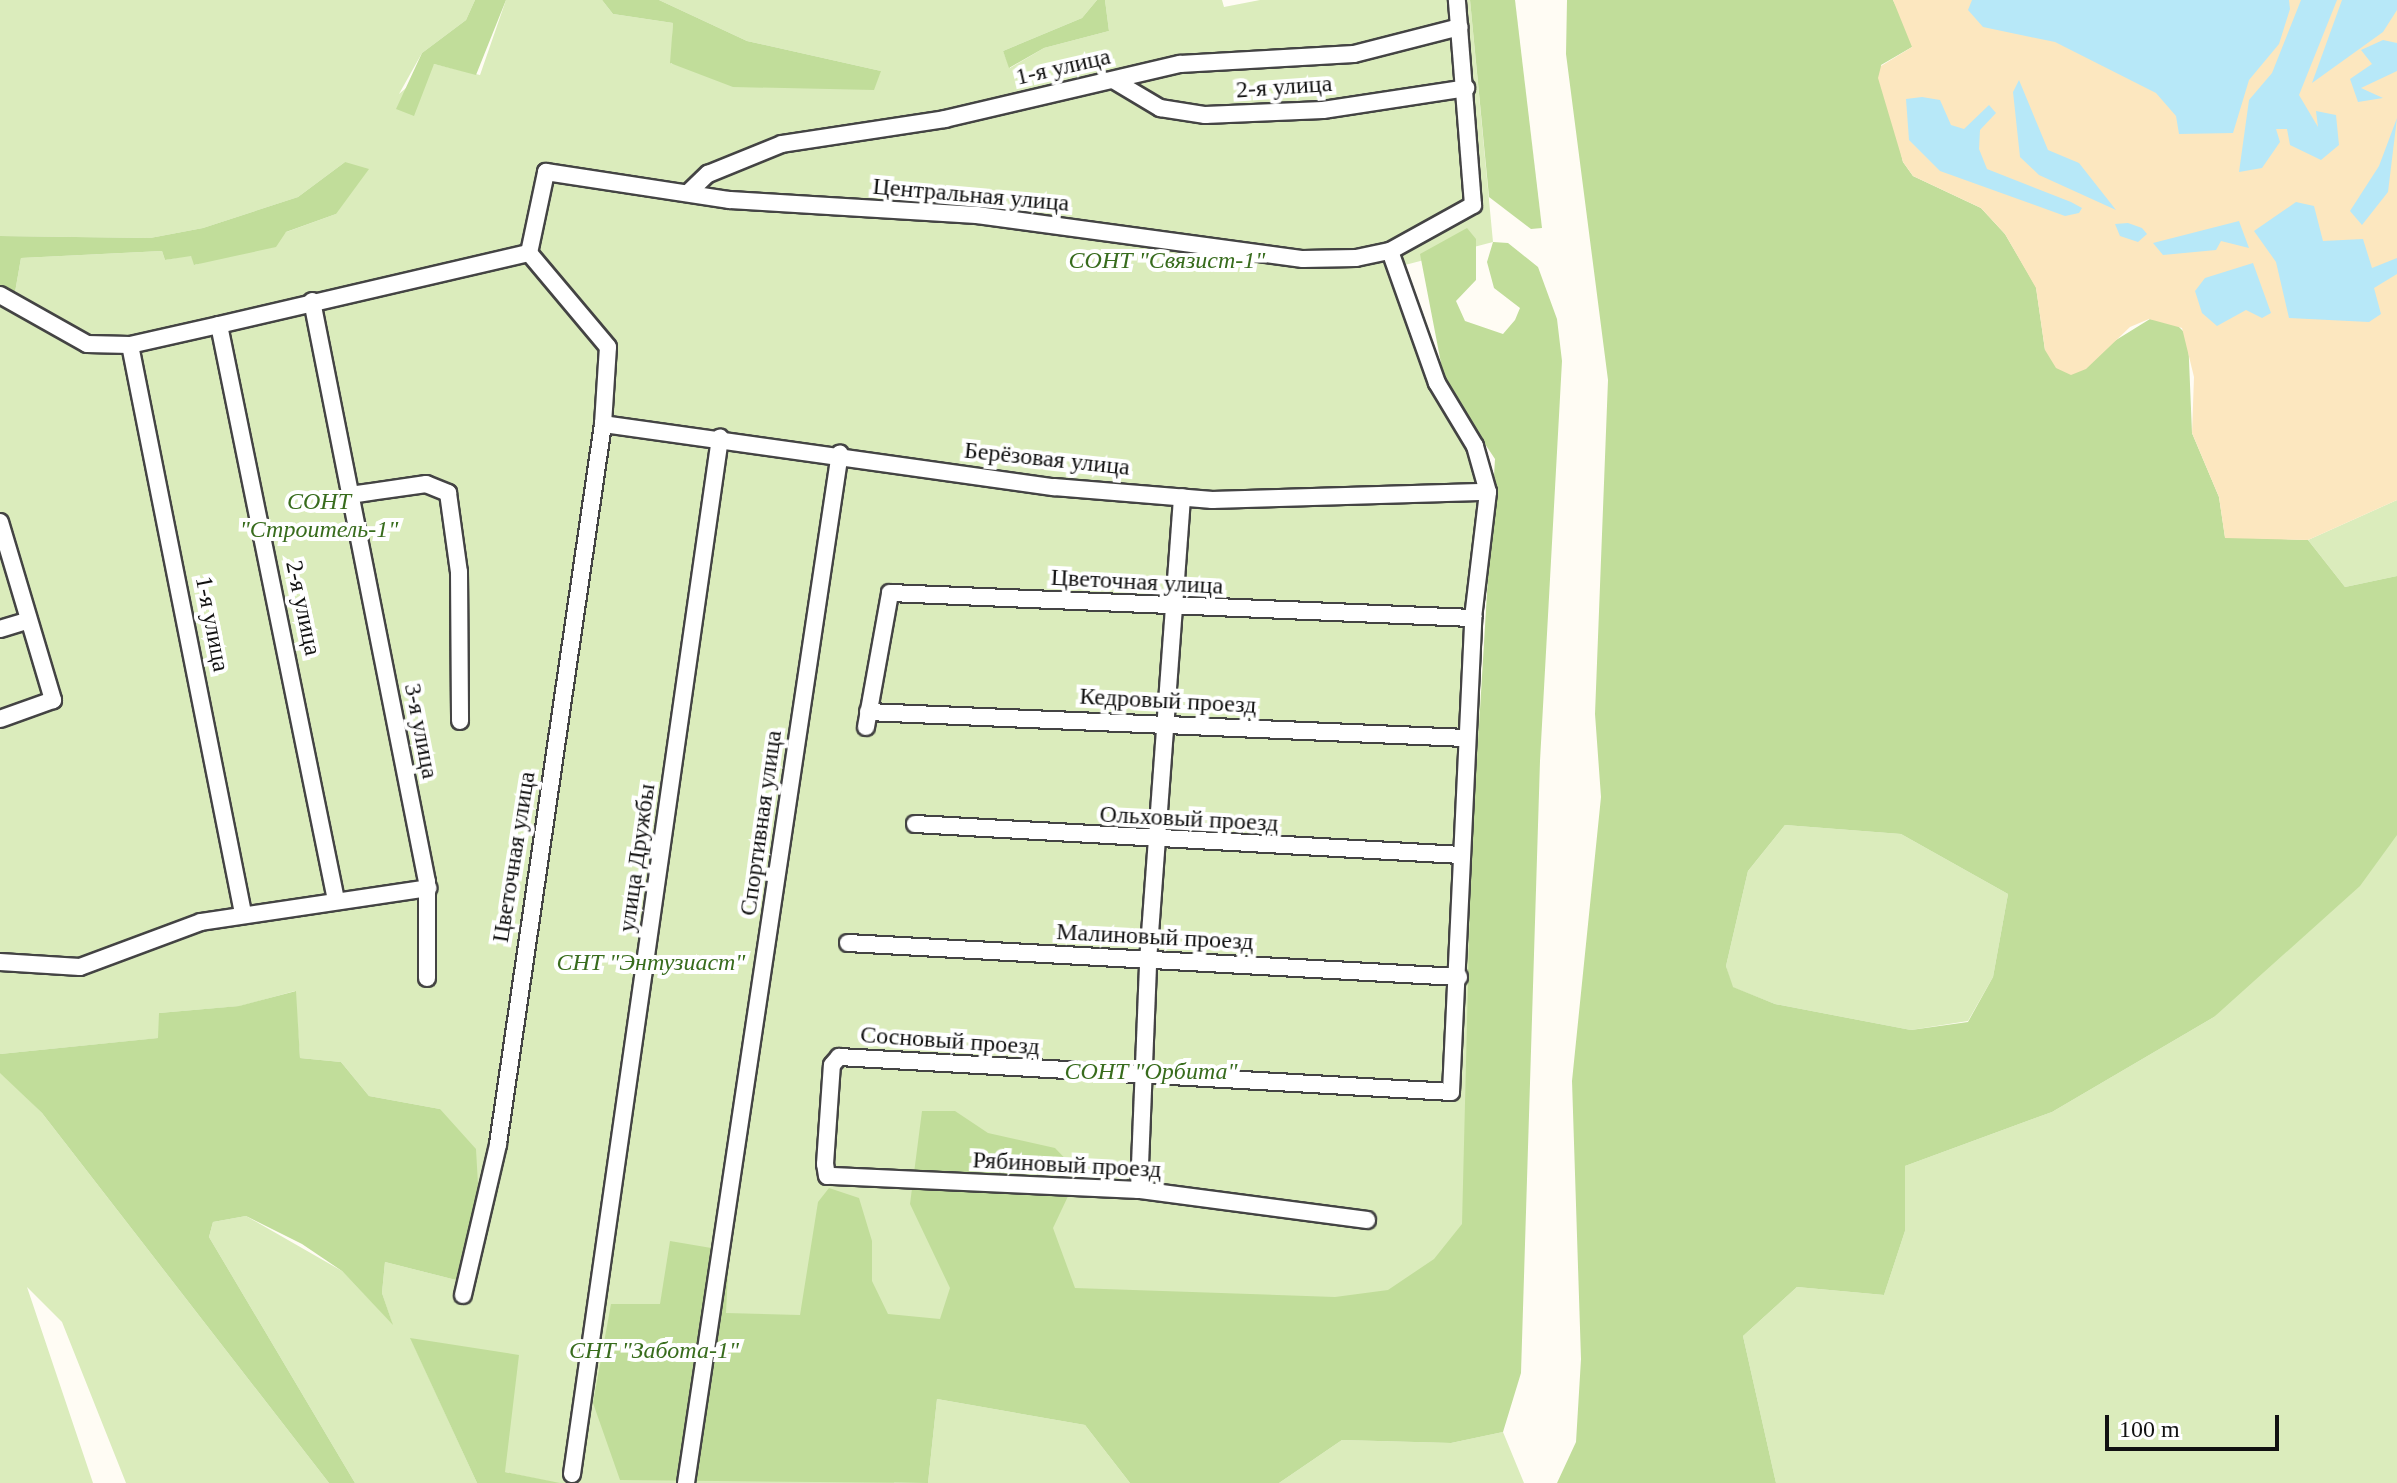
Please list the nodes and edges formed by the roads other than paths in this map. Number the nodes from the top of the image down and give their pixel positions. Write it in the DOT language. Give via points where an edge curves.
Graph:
graph roads {
  1 [pos="1457,0"];
  2 [pos="1460,27"];
  3 [pos="1113,80"];
  4 [pos="1466,88"];
  5 [pos="688,193"];
  6 [pos="1390,251"];
  7 [pos="529,253"];
  8 [pos="0,295"];
  9 [pos="312,301"];
  10 [pos="219,325"];
  11 [pos="130,345"];
  12 [pos="603,424"];
  13 [pos="720,438"];
  14 [pos="840,453"];
  15 [pos="1488,492"];
  16 [pos="350,495"];
  17 [pos="1182,497"];
  18 [pos="0,522"];
  19 [pos="1171,609"];
  20 [pos="1473,618"];
  21 [pos="27,621"];
  22 [pos="0,629"];
  23 [pos="0,719"];
  24 [pos="867,719"];
  25 [pos="460,721"];
  26 [pos="1165,724"];
  27 [pos="1465,738"];
  28 [pos="915,824"];
  29 [pos="1156,842"];
  30 [pos="1461,855"];
  31 [pos="428,888"];
  32 [pos="336,900"];
  33 [pos="243,913"];
  34 [pos="848,943"];
  35 [pos="1148,961"];
  36 [pos="0,962"];
  37 [pos="1459,977"];
  38 [pos="427,978"];
  39 [pos="1143,1077"];
  40 [pos="829,1112"];
  41 [pos="1139,1190"];
  42 [pos="1367,1220"];
  43 [pos="463,1295"];
  44 [pos="572,1474"];
  45 [pos="686,1483"];
  1 -- 2 [label="street"];
  2 -- 3 [label="street, 1-я улица" via="1354,54 1203,62"];
  2 -- 4 [label="street"];
  3 -- 4 [label="street, 2-я улица" via="1160,108 1220,115 1323,110"];
  3 -- 5 [label="street, 1-я улица" via="945,119 769,147 708,174"];
  4 -- 6 [label="street" via="1473,205"];
  5 -- 6 [label="street, Центральная улица" via="977,215 1303,259"];
  5 -- 7 [label="street, Центральная улица" via="546,172"];
  6 -- 15 [label="street" via="1437,383 1475,446"];
  7 -- 9 [label="street"];
  7 -- 12 [label="street, Цветочная улица" via="608,347"];
  8 -- 11 [label="street" via="87,344"];
  9 -- 10 [label="street"];
  9 -- 16 [label="street, 3-я улица"];
  10 -- 11 [label="street"];
  10 -- 32 [label="street, 2-я улица"];
  11 -- 33 [label="street, 1-я улица"];
  12 -- 13 [label="street, Берёзовая улица"];
  12 -- 43 [label="street, Цветочная улица" via="498,1144"];
  13 -- 14 [label="street, Берёзовая улица"];
  13 -- 44 [label="street, улица Дружбы"];
  14 -- 17 [label="street, Берёзовая улица" via="979,477"];
  14 -- 45 [label="street, Спортивная улица"];
  15 -- 17 [label="street, Берёзовая улица"];
  15 -- 20 [label="street"];
  16 -- 25 [label="street, 3-я улица" via="426,484 448,493 459,572"];
  16 -- 31 [label="street, 3-я улица"];
  17 -- 19 [label="street"];
  18 -- 21 [label="street"];
  19 -- 20 [label="street, Цветочная улица"];
  19 -- 24 [label="street, Цветочная улица" via="890,593"];
  19 -- 26 [label="street"];
  20 -- 27 [label="street"];
  21 -- 22 [label="street"];
  21 -- 23 [label="street" via="53,700"];
  24 -- 26 [label="street, Кедровый проезд"];
  26 -- 27 [label="street, Кедровый проезд"];
  26 -- 29 [label="street"];
  27 -- 30 [label="street"];
  28 -- 29 [label="street, Ольховый проезд"];
  29 -- 30 [label="street, Ольховый проезд"];
  29 -- 35 [label="street"];
  30 -- 37 [label="street"];
  31 -- 32 [label="street"];
  31 -- 38 [label="street, 3-я улица"];
  32 -- 33 [label="street"];
  33 -- 36 [label="street" via="80,967"];
  34 -- 35 [label="street, Малиновый проезд"];
  35 -- 37 [label="street, Малиновый проезд"];
  35 -- 39 [label="street"];
  37 -- 39 [label="street, Сосновый проезд" via="1451,1092"];
  39 -- 40 [label="street, Сосновый проезд" via="839,1057"];
  39 -- 41 [label="street"];
  40 -- 41 [label="street, Рябиновый проезд" via="827,1176"];
  41 -- 42 [label="street, Рябиновый проезд"];
}
